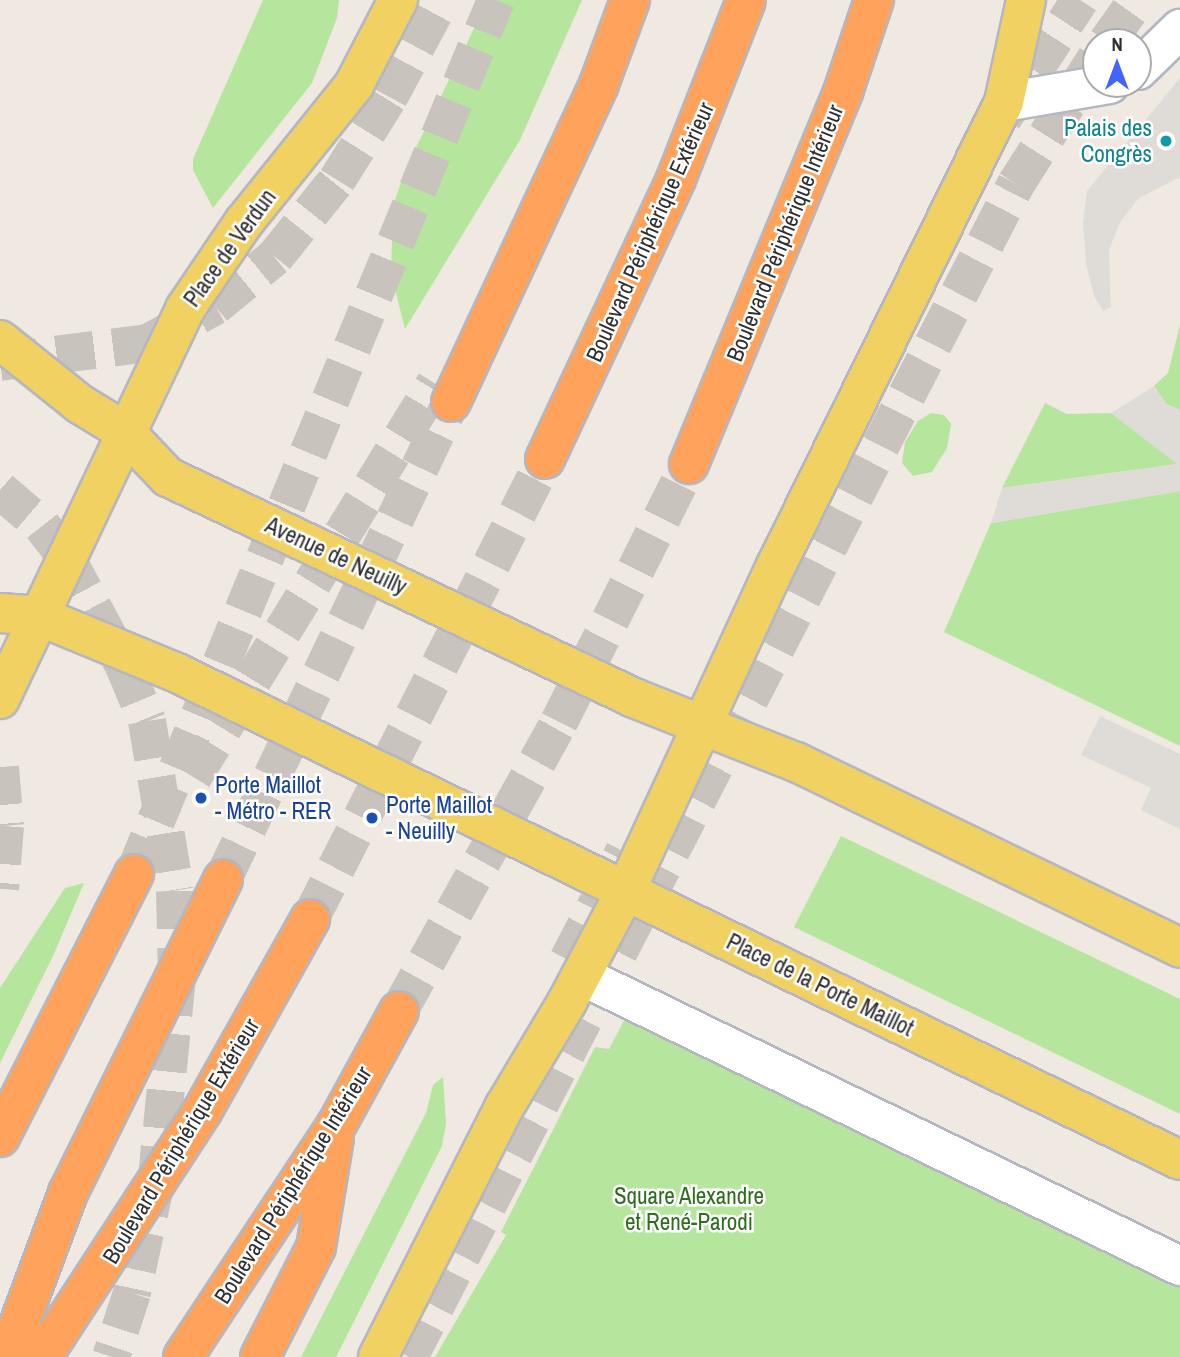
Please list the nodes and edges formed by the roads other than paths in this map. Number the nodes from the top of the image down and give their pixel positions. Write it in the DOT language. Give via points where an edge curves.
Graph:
graph roads {
  1 [pos="398,0"];
  2 [pos="630,0"];
  3 [pos="746,0"];
  4 [pos="874,0"];
  5 [pos="1026,0"];
  6 [pos="1180,29"];
  7 [pos="1152,56"];
  8 [pos="1082,89"];
  9 [pos="1004,102"];
  10 [pos="0,340"];
  11 [pos="443,393"];
  12 [pos="124,431"];
  13 [pos="545,459"];
  14 [pos="689,464"];
  15 [pos="0,613"];
  16 [pos="39,616"];
  17 [pos="0,629"];
  18 [pos="0,699"];
  19 [pos="704,722"];
  20 [pos="134,874"];
  21 [pos="223,879"];
  22 [pos="626,890"];
  23 [pos="310,919"];
  24 [pos="1180,948"];
  25 [pos="582,976"];
  26 [pos="399,1011"];
  27 [pos="336,1126"];
  28 [pos="0,1137"];
  29 [pos="1180,1160"];
  30 [pos="1180,1266"];
  31 [pos="7,1357"];
  32 [pos="43,1357"];
  33 [pos="183,1357"];
  34 [pos="260,1357"];
  35 [pos="377,1357"];
  1 -- 12 [label="main road, Place de Verdun" via="354,85 200,284"];
  2 -- 11 [label="highway" via="545,204"];
  3 -- 13 [label="highway, Boulevard Périphérique Extérieur" via="659,217"];
  4 -- 14 [label="highway, Boulevard Périphérique Intérieur" via="843,92"];
  5 -- 9 [label="main road"];
  6 -- 7 [label="street"];
  8 -- 9 [label="street"];
  9 -- 19 [label="main road"];
  10 -- 12 [label="main road, Avenue de Neuilly" via="80,404"];
  12 -- 16 [label="main road, Place de Verdun" via="90,514"];
  12 -- 19 [label="main road, Avenue de Neuilly" via="168,477 634,698"];
  15 -- 16 [label="main road"];
  16 -- 17 [label="street"];
  16 -- 18 [label="main road, Place de Verdun"];
  16 -- 22 [label="main road" via="175,672"];
  19 -- 22 [label="main road"];
  19 -- 24 [label="main road" via="860,792"];
  20 -- 28 [label="highway"];
  21 -- 31 [label="highway" via="68,1193"];
  22 -- 25 [label="main road"];
  22 -- 29 [label="main road, Place de la Porte Maillot"];
  23 -- 32 [label="highway, Boulevard Périphérique Extérieur" via="203,1110"];
  25 -- 30 [label="street"];
  25 -- 35 [label="main road" via="505,1106"];
  26 -- 27 [label="highway, Boulevard Périphérique Intérieur"];
  27 -- 33 [label="highway, Boulevard Périphérique Intérieur"];
  27 -- 34 [label="highway" via="316,1247"];
}
